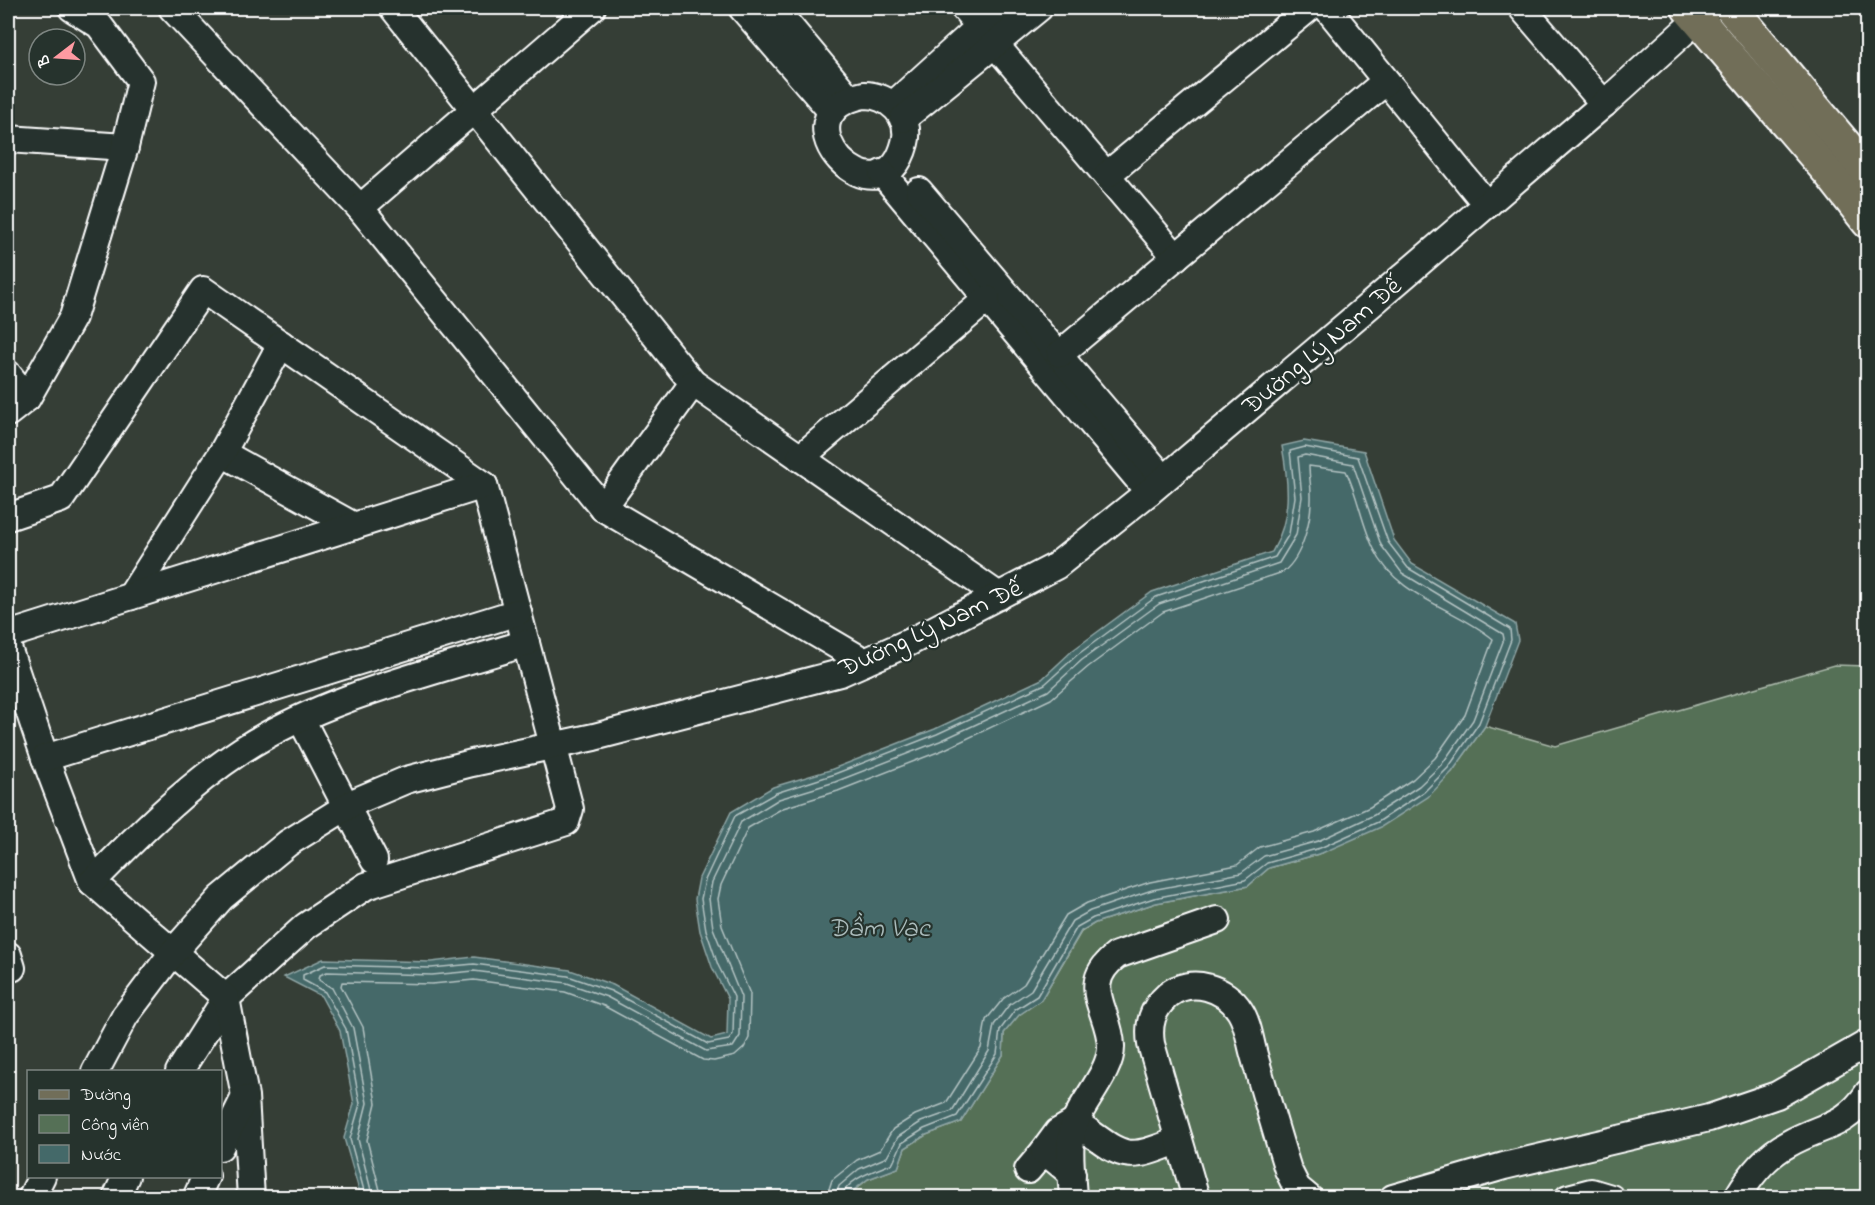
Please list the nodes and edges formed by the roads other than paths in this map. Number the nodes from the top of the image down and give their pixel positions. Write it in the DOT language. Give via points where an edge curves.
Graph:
graph roads {
  1 [pos="72,8"];
  2 [pos="172,8"];
  3 [pos="393,8"];
  4 [pos="592,8"];
  5 [pos="742,8"];
  6 [pos="774,8"];
  7 [pos="1000,8"];
  8 [pos="1039,8"];
  9 [pos="1309,8"];
  10 [pos="1327,8"];
  11 [pos="1522,8"];
  12 [pos="1731,8"];
  13 [pos="1698,11"];
  14 [pos="971,16"];
  15 [pos="996,44"];
  16 [pos="1386,81"];
  17 [pos="1604,104"];
  18 [pos="840,105"];
  19 [pos="474,109"];
  20 [pos="898,112"];
  21 [pos="8,142"];
  22 [pos="125,147"];
  23 [pos="889,168"];
  24 [pos="1868,172"];
  25 [pos="1108,174"];
  26 [pos="1487,205"];
  27 [pos="360,208"];
  28 [pos="1868,222"];
  29 [pos="1176,257"];
  30 [pos="987,299"];
  31 [pos="281,344"];
  32 [pos="1060,354"];
  33 [pos="8,374"];
  34 [pos="693,383"];
  35 [pos="17,405"];
  36 [pos="222,453"];
  37 [pos="800,458"];
  38 [pos="484,485"];
  39 [pos="1156,485"];
  40 [pos="603,508"];
  41 [pos="8,517"];
  42 [pos="354,526"];
  43 [pos="131,596"];
  44 [pos="999,596"];
  45 [pos="518,612"];
  46 [pos="8,635"];
  47 [pos="526,643"];
  48 [pos="8,648"];
  49 [pos="864,662"];
  50 [pos="301,719"];
  51 [pos="554,746"];
  52 [pos="45,758"];
  53 [pos="345,807"];
  54 [pos="374,860"];
  55 [pos="92,882"];
  56 [pos="1217,920"];
  57 [pos="174,951"];
  58 [pos="226,998"];
  59 [pos="1868,1043"];
  60 [pos="96,1070"];
  61 [pos="180,1070"];
  62 [pos="1868,1092"];
  63 [pos="245,1096"];
  64 [pos="1075,1122"];
  65 [pos="1179,1140"];
  66 [pos="222,1143"];
  67 [pos="41,1178"];
  68 [pos="125,1178"];
  69 [pos="205,1178"];
  70 [pos="1072,1186"];
  71 [pos="31,1197"];
  72 [pos="116,1197"];
  73 [pos="196,1197"];
  74 [pos="252,1197"];
  75 [pos="1196,1197"];
  76 [pos="1309,1197"];
  77 [pos="1393,1197"];
  78 [pos="1568,1197"];
  79 [pos="1611,1197"];
  80 [pos="1737,1197"];
  1 -- 22 [label="street" via="99,25 141,81"];
  2 -- 27 [label="street"];
  3 -- 19 [label="street"];
  4 -- 19 [label="street"];
  5 -- 18 [label="street"];
  6 -- 18 [label="street"];
  7 -- 14 [label="street"];
  8 -- 15 [label="street"];
  9 -- 25 [label="street"];
  10 -- 16 [label="street"];
  11 -- 17 [label="street"];
  12 -- 24 [label="main road"];
  13 -- 17 [label="street, Đường Lý Nam Đế"];
  13 -- 28 [label="main road"];
  14 -- 15 [label="street"];
  14 -- 20 [label="street"];
  15 -- 20 [label="street"];
  15 -- 25 [label="street"];
  16 -- 26 [label="street"];
  16 -- 29 [label="street"];
  17 -- 26 [label="street, Đường Lý Nam Đế"];
  18 -- 20 [label="street" via="874,95"];
  18 -- 23 [label="street" via="827,128 829,145 837,159 866,175"];
  19 -- 27 [label="street"];
  19 -- 34 [label="street"];
  20 -- 23 [label="street" via="906,139"];
  21 -- 22 [label="street"];
  22 -- 35 [label="street" via="73,317"];
  23 -- 30 [label="street"];
  23 -- 32 [label="street"];
  25 -- 29 [label="street"];
  26 -- 39 [label="street, Đường Lý Nam Đế"];
  27 -- 40 [label="street"];
  29 -- 32 [label="street"];
  30 -- 37 [label="street"];
  30 -- 39 [label="street"];
  31 -- 36 [label="street"];
  31 -- 38 [label="street"];
  31 -- 41 [label="street" via="203,290 61,499"];
  32 -- 39 [label="street"];
  33 -- 35 [label="street"];
  34 -- 37 [label="street"];
  34 -- 40 [label="street"];
  36 -- 42 [label="street"];
  36 -- 43 [label="street"];
  37 -- 44 [label="street"];
  38 -- 42 [label="street"];
  38 -- 45 [label="street"];
  39 -- 44 [label="street, Đường Lý Nam Đế" via="1056,566"];
  40 -- 49 [label="street"];
  42 -- 43 [label="street"];
  43 -- 46 [label="street"];
  44 -- 49 [label="street, Đường Lý Nam Đế"];
  45 -- 47 [label="street"];
  45 -- 52 [label="street"];
  47 -- 50 [label="street" via="323,708"];
  47 -- 51 [label="street"];
  48 -- 52 [label="street"];
  49 -- 51 [label="street, Đường Lý Nam Đế" via="840,672"];
  50 -- 53 [label="street"];
  50 -- 55 [label="street" via="243,750 160,813"];
  51 -- 53 [label="street, Đường Lý Nam Đế" via="406,780"];
  51 -- 58 [label="street" via="570,809 566,822 366,886 306,926"];
  52 -- 55 [label="street"];
  53 -- 54 [label="street"];
  53 -- 57 [label="street, Đường Lý Nam Đế" via="288,843 221,898"];
  55 -- 57 [label="street"];
  56 -- 64 [label="street" via="1145,943 1104,965 1097,986 1111,1045 1110,1058"];
  57 -- 58 [label="street"];
  57 -- 60 [label="street, Đường Lý Nam Đế" via="124,1016"];
  58 -- 61 [label="street"];
  58 -- 63 [label="street"];
  59 -- 77 [label="street" via="1777,1095 1709,1118 1504,1166"];
  62 -- 80 [label="street" via="1847,1118 1784,1146 1756,1171"];
  63 -- 66 [label="street"];
  63 -- 74 [label="street"];
  64 -- 65 [label="street" via="1124,1155"];
  64 -- 70 [label="street"];
  64 -- 70 [label="street" via="1058,1132 1036,1160"];
  65 -- 75 [label="street"];
  65 -- 76 [label="street" via="1148,1027 1151,1016 1169,994 1196,986 1209,987 1222,993 1242,1013 1288,1170 1297,1188"];
  67 -- 71 [label="street"];
  68 -- 72 [label="street"];
  69 -- 73 [label="street"];
  78 -- 79 [label="street" via="1591,1192"];
}
